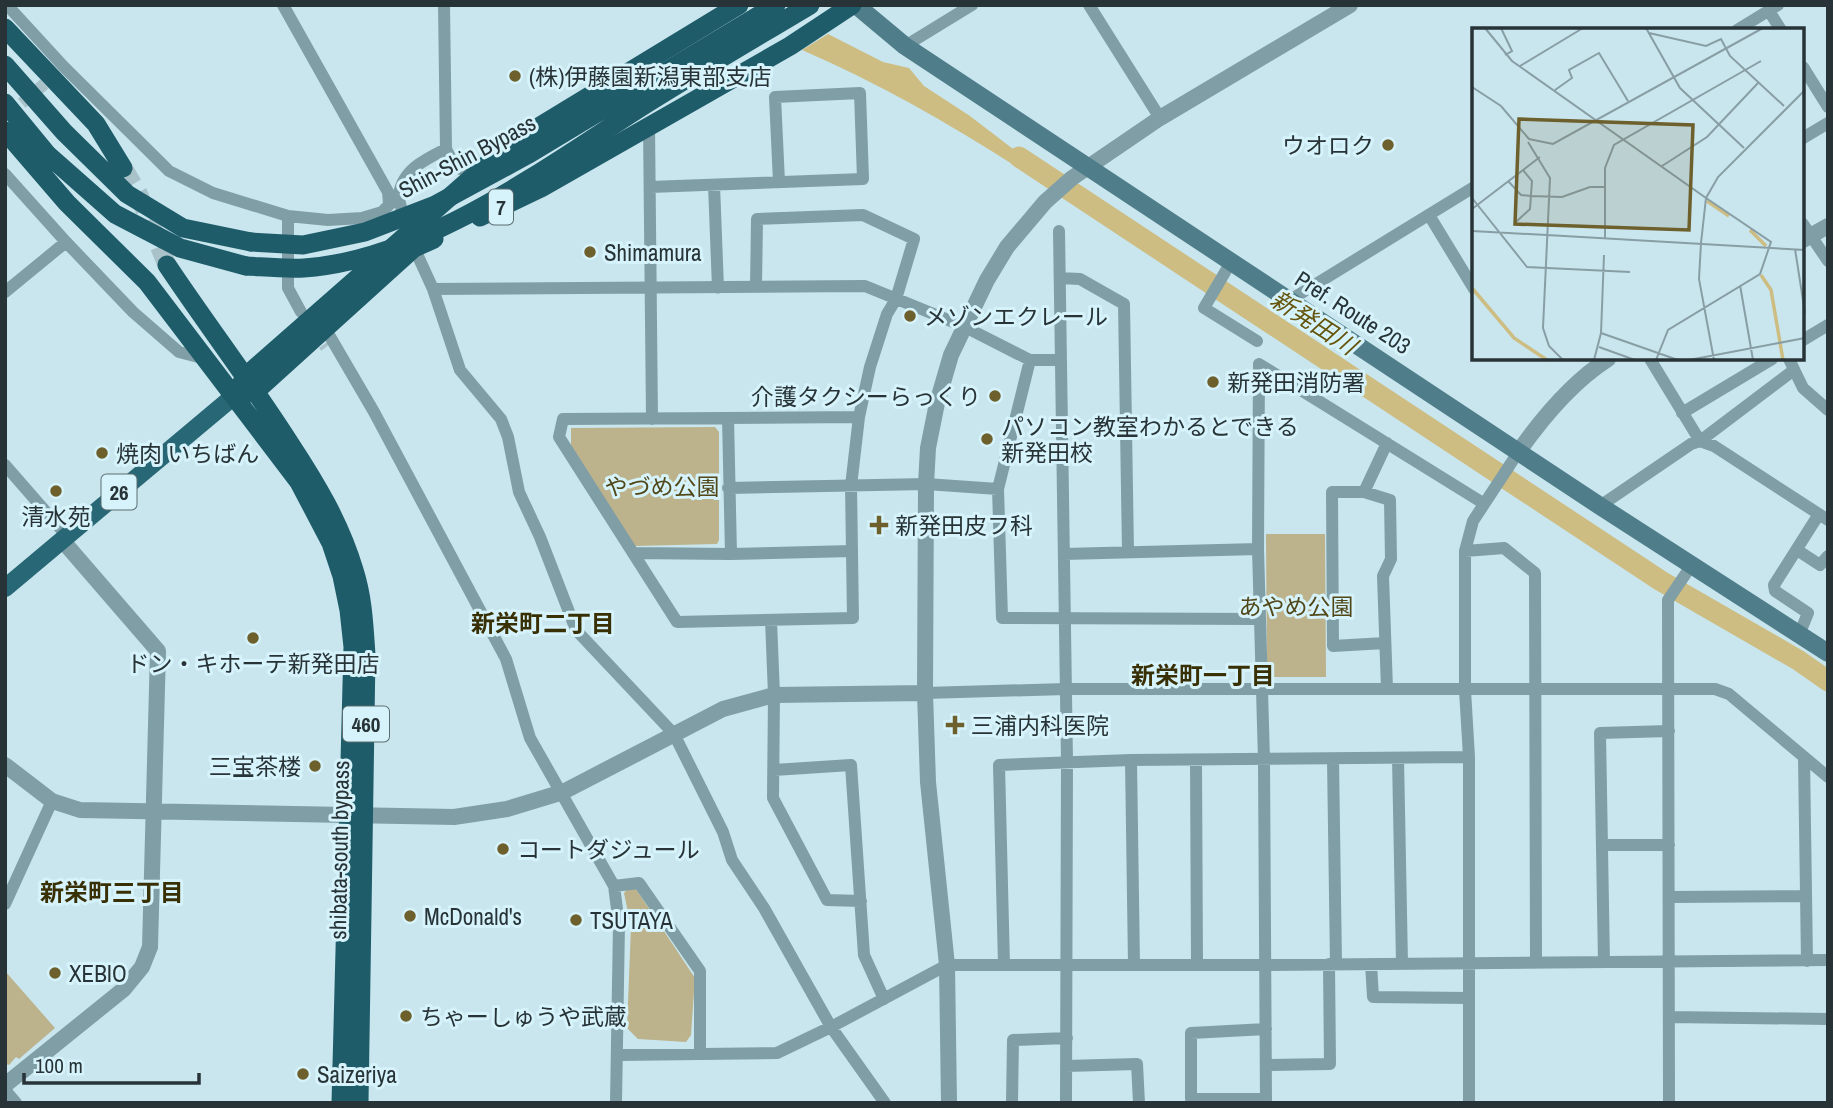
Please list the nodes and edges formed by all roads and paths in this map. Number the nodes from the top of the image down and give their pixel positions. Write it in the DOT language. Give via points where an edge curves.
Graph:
graph roads {
  1 [pos="7,5"];
  2 [pos="283,5"];
  3 [pos="444,5"];
  4 [pos="739,5"];
  5 [pos="776,5"];
  6 [pos="810,5"];
  7 [pos="854,5"];
  8 [pos="972,5"];
  9 [pos="1089,5"];
  10 [pos="1350,5"];
  11 [pos="1774,8"];
  12 [pos="5,28"];
  13 [pos="1740,28"];
  14 [pos="1780,28"];
  15 [pos="905,46"];
  16 [pos="5,65"];
  17 [pos="1805,70"];
  18 [pos="5,103"];
  19 [pos="1828,107"];
  20 [pos="1160,118"];
  21 [pos="1828,123"];
  22 [pos="649,125"];
  23 [pos="5,131"];
  24 [pos="1805,137"];
  25 [pos="446,149"];
  26 [pos="1087,166"];
  27 [pos="123,169"];
  28 [pos="5,174"];
  29 [pos="475,175"];
  30 [pos="779,182"];
  31 [pos="714,185"];
  32 [pos="650,187"];
  33 [pos="1472,188"];
  34 [pos="394,200"];
  35 [pos="1429,215"];
  36 [pos="288,216"];
  37 [pos="1828,226"];
  38 [pos="1059,231"];
  39 [pos="1806,233"];
  40 [pos="412,241"];
  41 [pos="65,242"];
  42 [pos="1828,261"];
  43 [pos="1231,262"];
  44 [pos="167,265"];
  45 [pos="1060,278"];
  46 [pos="1472,286"];
  47 [pos="756,287"];
  48 [pos="651,288"];
  49 [pos="718,288"];
  50 [pos="433,289"];
  51 [pos="5,292"];
  52 [pos="897,299"];
  53 [pos="1290,300"];
  54 [pos="301,312"];
  55 [pos="1828,325"];
  56 [pos="963,326"];
  57 [pos="325,337"];
  58 [pos="1805,339"];
  59 [pos="1257,341"];
  60 [pos="206,359"];
  61 [pos="1030,360"];
  62 [pos="1061,360"];
  63 [pos="1606,360"];
  64 [pos="1651,360"];
  65 [pos="1770,360"];
  66 [pos="1791,365"];
  67 [pos="251,384"];
  68 [pos="234,396"];
  69 [pos="1828,410"];
  70 [pos="374,412"];
  71 [pos="1682,413"];
  72 [pos="859,417"];
  73 [pos="728,418"];
  74 [pos="652,419"];
  75 [pos="1700,441"];
  76 [pos="1387,443"];
  77 [pos="1515,457"];
  78 [pos="5,465"];
  79 [pos="926,484"];
  80 [pos="851,486"];
  81 [pos="728,488"];
  82 [pos="998,489"];
  83 [pos="1364,492"];
  84 [pos="1483,503"];
  85 [pos="1600,506"];
  86 [pos="1824,517"];
  87 [pos="65,538"];
  88 [pos="1258,549"];
  89 [pos="1797,550"];
  90 [pos="852,551"];
  91 [pos="1128,551"];
  92 [pos="1465,551"];
  93 [pos="633,552"];
  94 [pos="731,554"];
  95 [pos="1064,554"];
  96 [pos="1828,556"];
  97 [pos="1687,573"];
  98 [pos="5,588"];
  99 [pos="1261,619"];
  100 [pos="771,620"];
  101 [pos="1065,620"];
  102 [pos="1799,635"];
  103 [pos="1385,643"];
  104 [pos="1828,653"];
  105 [pos="1668,688"];
  106 [pos="1066,689"];
  107 [pos="1387,689"];
  108 [pos="1534,689"];
  109 [pos="1263,690"];
  110 [pos="1465,690"];
  111 [pos="925,693"];
  112 [pos="774,695"];
  113 [pos="1669,730"];
  114 [pos="674,734"];
  115 [pos="1469,757"];
  116 [pos="1398,758"];
  117 [pos="1804,758"];
  118 [pos="1333,759"];
  119 [pos="1131,760"];
  120 [pos="1196,760"];
  121 [pos="1264,760"];
  122 [pos="1067,761"];
  123 [pos="5,765"];
  124 [pos="774,770"];
  125 [pos="1826,773"];
  126 [pos="563,792"];
  127 [pos="52,801"];
  128 [pos="154,813"];
  129 [pos="357,816"];
  130 [pos="1602,845"];
  131 [pos="1669,845"];
  132 [pos="614,886"];
  133 [pos="1805,895"];
  134 [pos="1670,897"];
  135 [pos="861,901"];
  136 [pos="5,904"];
  137 [pos="1828,960"];
  138 [pos="1807,961"];
  139 [pos="1536,962"];
  140 [pos="1604,962"];
  141 [pos="1670,962"];
  142 [pos="1402,963"];
  143 [pos="1468,963"];
  144 [pos="1333,964"];
  145 [pos="1371,964"];
  146 [pos="947,965"];
  147 [pos="1004,965"];
  148 [pos="1068,965"];
  149 [pos="1133,965"];
  150 [pos="1197,965"];
  151 [pos="1266,965"];
  152 [pos="1468,998"];
  153 [pos="884,999"];
  154 [pos="1670,1017"];
  155 [pos="1828,1019"];
  156 [pos="831,1027"];
  157 [pos="1266,1029"];
  158 [pos="1067,1038"];
  159 [pos="700,1054"];
  160 [pos="618,1055"];
  161 [pos="1266,1065"];
  162 [pos="1066,1066"];
  163 [pos="5,1087"];
  164 [pos="1266,1101"];
  165 [pos="16,1103"];
  166 [pos="341,1103"];
  167 [pos="359,1103"];
  168 [pos="616,1103"];
  169 [pos="884,1103"];
  170 [pos="949,1103"];
  171 [pos="1012,1103"];
  172 [pos="1066,1103"];
  173 [pos="1139,1103"];
  174 [pos="1469,1103"];
  175 [pos="1669,1103"];
  1 -- 36 [label="street" via="63,69 169,171 213,193"];
  2 -- 34 [label="street"];
  3 -- 25 [label="street"];
  4 -- 29 [label="highway, 7" via="509,145"];
  5 -- 16 [label="highway, Shin-Shin Bypass / 7, bridge" via="435,205 365,232 303,244 251,243 183,229 127,194"];
  6 -- 18 [label="highway, Shin-Shin Bypass / 7, bridge" via="537,175 440,228 370,256 305,268 246,266 180,248 115,214 47,154"];
  7 -- 15 [label="main road, Pref. Route 203"];
  7 -- 22 [label="highway, 7"];
  8 -- 15 [label="street"];
  9 -- 20 [label="street"];
  10 -- 20 [label="street"];
  11 -- 13 [label="street"];
  11 -- 14 [label="street"];
  12 -- 27 [label="highway" via="96,124"];
  15 -- 26 [label="main road, Pref. Route 203"];
  17 -- 19 [label="street"];
  20 -- 26 [label="street"];
  21 -- 24 [label="street"];
  22 -- 32 [label="street"];
  22 -- 40 [label="highway, 7" via="541,188"];
  23 -- 60 [label="highway, shibata-south bypass" via="67,203 147,282"];
  25 -- 29 [label="street" via="455,167"];
  25 -- 34 [label="street" via="419,162"];
  26 -- 43 [label="main road, Pref. Route 203"];
  26 -- 56 [label="street" via="1045,202 1007,247"];
  28 -- 41 [label="street"];
  29 -- 40 [label="highway, 7"];
  30 -- 30 [label="street" via="863,179 860,93 775,97"];
  30 -- 31 [label="street"];
  31 -- 32 [label="street"];
  31 -- 49 [label="street"];
  32 -- 48 [label="street"];
  33 -- 35 [label="street"];
  34 -- 36 [label="street" via="382,212 362,218"];
  34 -- 40 [label="street"];
  35 -- 46 [label="street"];
  35 -- 53 [label="street"];
  36 -- 54 [label="street" via="288,288"];
  37 -- 39 [label="street"];
  38 -- 45 [label="street"];
  39 -- 42 [label="street"];
  40 -- 50 [label="street"];
  40 -- 57 [label="highway, 7"];
  40 -- 67 [label="highway, 7"];
  41 -- 51 [label="street"];
  41 -- 60 [label="street" via="178,352"];
  43 -- 53 [label="main road, Pref. Route 203"];
  43 -- 59 [label="street" via="1205,308"];
  44 -- 67 [label="highway, shibata-south bypass"];
  45 -- 62 [label="street"];
  45 -- 91 [label="street" via="1080,279 1124,304"];
  47 -- 49 [label="street"];
  47 -- 52 [label="street" via="864,286"];
  47 -- 52 [label="street" via="757,219 863,215 914,239"];
  48 -- 49 [label="street"];
  48 -- 50 [label="street"];
  48 -- 74 [label="street"];
  50 -- 114 [label="street" via="460,370 502,419 519,492 576,630"];
  52 -- 56 [label="street"];
  52 -- 72 [label="street" via="887,314"];
  53 -- 77 [label="main road, Pref. Route 203"];
  55 -- 58 [label="street"];
  56 -- 61 [label="street"];
  56 -- 79 [label="street" via="937,403"];
  57 -- 67 [label="highway, 7"];
  57 -- 70 [label="street"];
  57 -- 70 [label="street"];
  60 -- 68 [label="highway, shibata-south bypass"];
  61 -- 62 [label="street"];
  61 -- 82 [label="street"];
  62 -- 95 [label="street"];
  63 -- 77 [label="street" via="1554,406"];
  64 -- 71 [label="street"];
  65 -- 71 [label="street"];
  66 -- 69 [label="street" via="1803,388"];
  66 -- 75 [label="street"];
  67 -- 68 [label="highway, 7"];
  67 -- 129 [label="highway, shibata-south bypass / 460" via="326,499 355,572 366,655"];
  68 -- 87 [label="main road, 26"];
  68 -- 129 [label="highway, shibata-south bypass / 460" via="299,482 331,543 342,576 353,647"];
  70 -- 126 [label="street" via="506,659 530,738"];
  71 -- 75 [label="street"];
  72 -- 73 [label="street"];
  72 -- 80 [label="street"];
  73 -- 74 [label="street"];
  73 -- 81 [label="street"];
  74 -- 93 [label="street" via="563,419 559,438"];
  75 -- 85 [label="street"];
  75 -- 86 [label="street"];
  76 -- 83 [label="street"];
  76 -- 84 [label="street"];
  76 -- 88 [label="street" via="1259,364"];
  77 -- 84 [label="street"];
  77 -- 85 [label="main road, Pref. Route 203"];
  78 -- 87 [label="street"];
  79 -- 80 [label="street"];
  79 -- 82 [label="street"];
  79 -- 111 [label="street"];
  80 -- 81 [label="street"];
  80 -- 90 [label="street"];
  81 -- 94 [label="street"];
  82 -- 101 [label="street" via="1002,618"];
  83 -- 103 [label="street" via="1390,500 1391,559 1383,576"];
  83 -- 103 [label="street" via="1332,492 1333,646"];
  84 -- 92 [label="street"];
  85 -- 97 [label="main road, Pref. Route 203"];
  86 -- 89 [label="street"];
  87 -- 98 [label="main road, 26"];
  87 -- 128 [label="street" via="158,652"];
  88 -- 91 [label="street"];
  88 -- 99 [label="street"];
  89 -- 96 [label="street" via="1820,565"];
  89 -- 102 [label="street" via="1774,585 1775,592 1808,613"];
  90 -- 94 [label="street"];
  90 -- 100 [label="street" via="853,618"];
  91 -- 95 [label="street"];
  92 -- 108 [label="street" via="1504,548 1535,573"];
  92 -- 110 [label="street"];
  93 -- 94 [label="street"];
  93 -- 100 [label="street" via="677,622"];
  95 -- 101 [label="street"];
  97 -- 102 [label="main road, Pref. Route 203"];
  97 -- 105 [label="street" via="1668,600"];
  99 -- 101 [label="street"];
  99 -- 109 [label="street"];
  100 -- 112 [label="street"];
  101 -- 106 [label="street"];
  102 -- 104 [label="main road, Pref. Route 203"];
  103 -- 107 [label="street"];
  105 -- 108 [label="street"];
  105 -- 113 [label="street"];
  105 -- 117 [label="street" via="1715,689 1729,694"];
  106 -- 109 [label="street"];
  106 -- 111 [label="street"];
  106 -- 122 [label="street"];
  107 -- 109 [label="street"];
  107 -- 110 [label="street"];
  108 -- 110 [label="street"];
  108 -- 139 [label="street"];
  109 -- 121 [label="street"];
  110 -- 115 [label="street"];
  111 -- 112 [label="street"];
  111 -- 146 [label="street" via="928,782"];
  112 -- 114 [label="street" via="723,709"];
  112 -- 124 [label="street"];
  113 -- 130 [label="street" via="1600,733"];
  113 -- 131 [label="street"];
  114 -- 126 [label="street"];
  114 -- 156 [label="street" via="723,832 732,860"];
  115 -- 116 [label="street"];
  115 -- 143 [label="street"];
  116 -- 118 [label="street"];
  116 -- 142 [label="street"];
  117 -- 125 [label="street"];
  117 -- 133 [label="street"];
  118 -- 121 [label="street"];
  118 -- 144 [label="street"];
  119 -- 120 [label="street"];
  119 -- 122 [label="street"];
  119 -- 149 [label="street"];
  120 -- 121 [label="street"];
  120 -- 150 [label="street"];
  121 -- 151 [label="street"];
  122 -- 147 [label="street" via="999,765"];
  122 -- 148 [label="street"];
  123 -- 127 [label="street"];
  124 -- 135 [label="street" via="773,798 827,901"];
  124 -- 135 [label="street" via="851,765"];
  126 -- 129 [label="street" via="486,814"];
  126 -- 132 [label="street"];
  127 -- 128 [label="street" via="80,810"];
  127 -- 136 [label="street"];
  128 -- 129 [label="street"];
  128 -- 163 [label="street" via="150,947 142,967 124,989"];
  129 -- 166 [label="highway, shibata-south bypass / 460"];
  129 -- 167 [label="highway, shibata-south bypass / 460"];
  130 -- 131 [label="street"];
  130 -- 140 [label="street"];
  131 -- 134 [label="street"];
  132 -- 159 [label="street" via="639,883 700,971"];
  132 -- 160 [label="street" via="619,925"];
  133 -- 134 [label="street"];
  133 -- 138 [label="street"];
  134 -- 141 [label="street"];
  135 -- 153 [label="street" via="864,955"];
  137 -- 138 [label="street"];
  138 -- 141 [label="street"];
  139 -- 140 [label="street"];
  139 -- 143 [label="street"];
  140 -- 141 [label="street"];
  141 -- 154 [label="street"];
  142 -- 143 [label="street"];
  142 -- 145 [label="street"];
  143 -- 152 [label="street"];
  144 -- 145 [label="street"];
  144 -- 151 [label="street"];
  144 -- 161 [label="street" via="1330,1064"];
  145 -- 152 [label="street" via="1373,997"];
  146 -- 147 [label="street"];
  146 -- 153 [label="street"];
  146 -- 170 [label="street"];
  147 -- 148 [label="street"];
  148 -- 149 [label="street"];
  148 -- 158 [label="street"];
  149 -- 150 [label="street"];
  150 -- 151 [label="street"];
  151 -- 157 [label="street"];
  152 -- 174 [label="street"];
  153 -- 156 [label="street"];
  154 -- 155 [label="street"];
  154 -- 175 [label="street"];
  156 -- 159 [label="street" via="777,1053"];
  156 -- 169 [label="street"];
  157 -- 161 [label="street"];
  157 -- 164 [label="street" via="1191,1033 1191,1099"];
  158 -- 162 [label="street"];
  158 -- 171 [label="street" via="1013,1040"];
  159 -- 160 [label="street"];
  160 -- 168 [label="street"];
  161 -- 164 [label="street"];
  162 -- 172 [label="street"];
  162 -- 173 [label="street" via="1137,1064"];
  163 -- 165 [label="street"];
}
